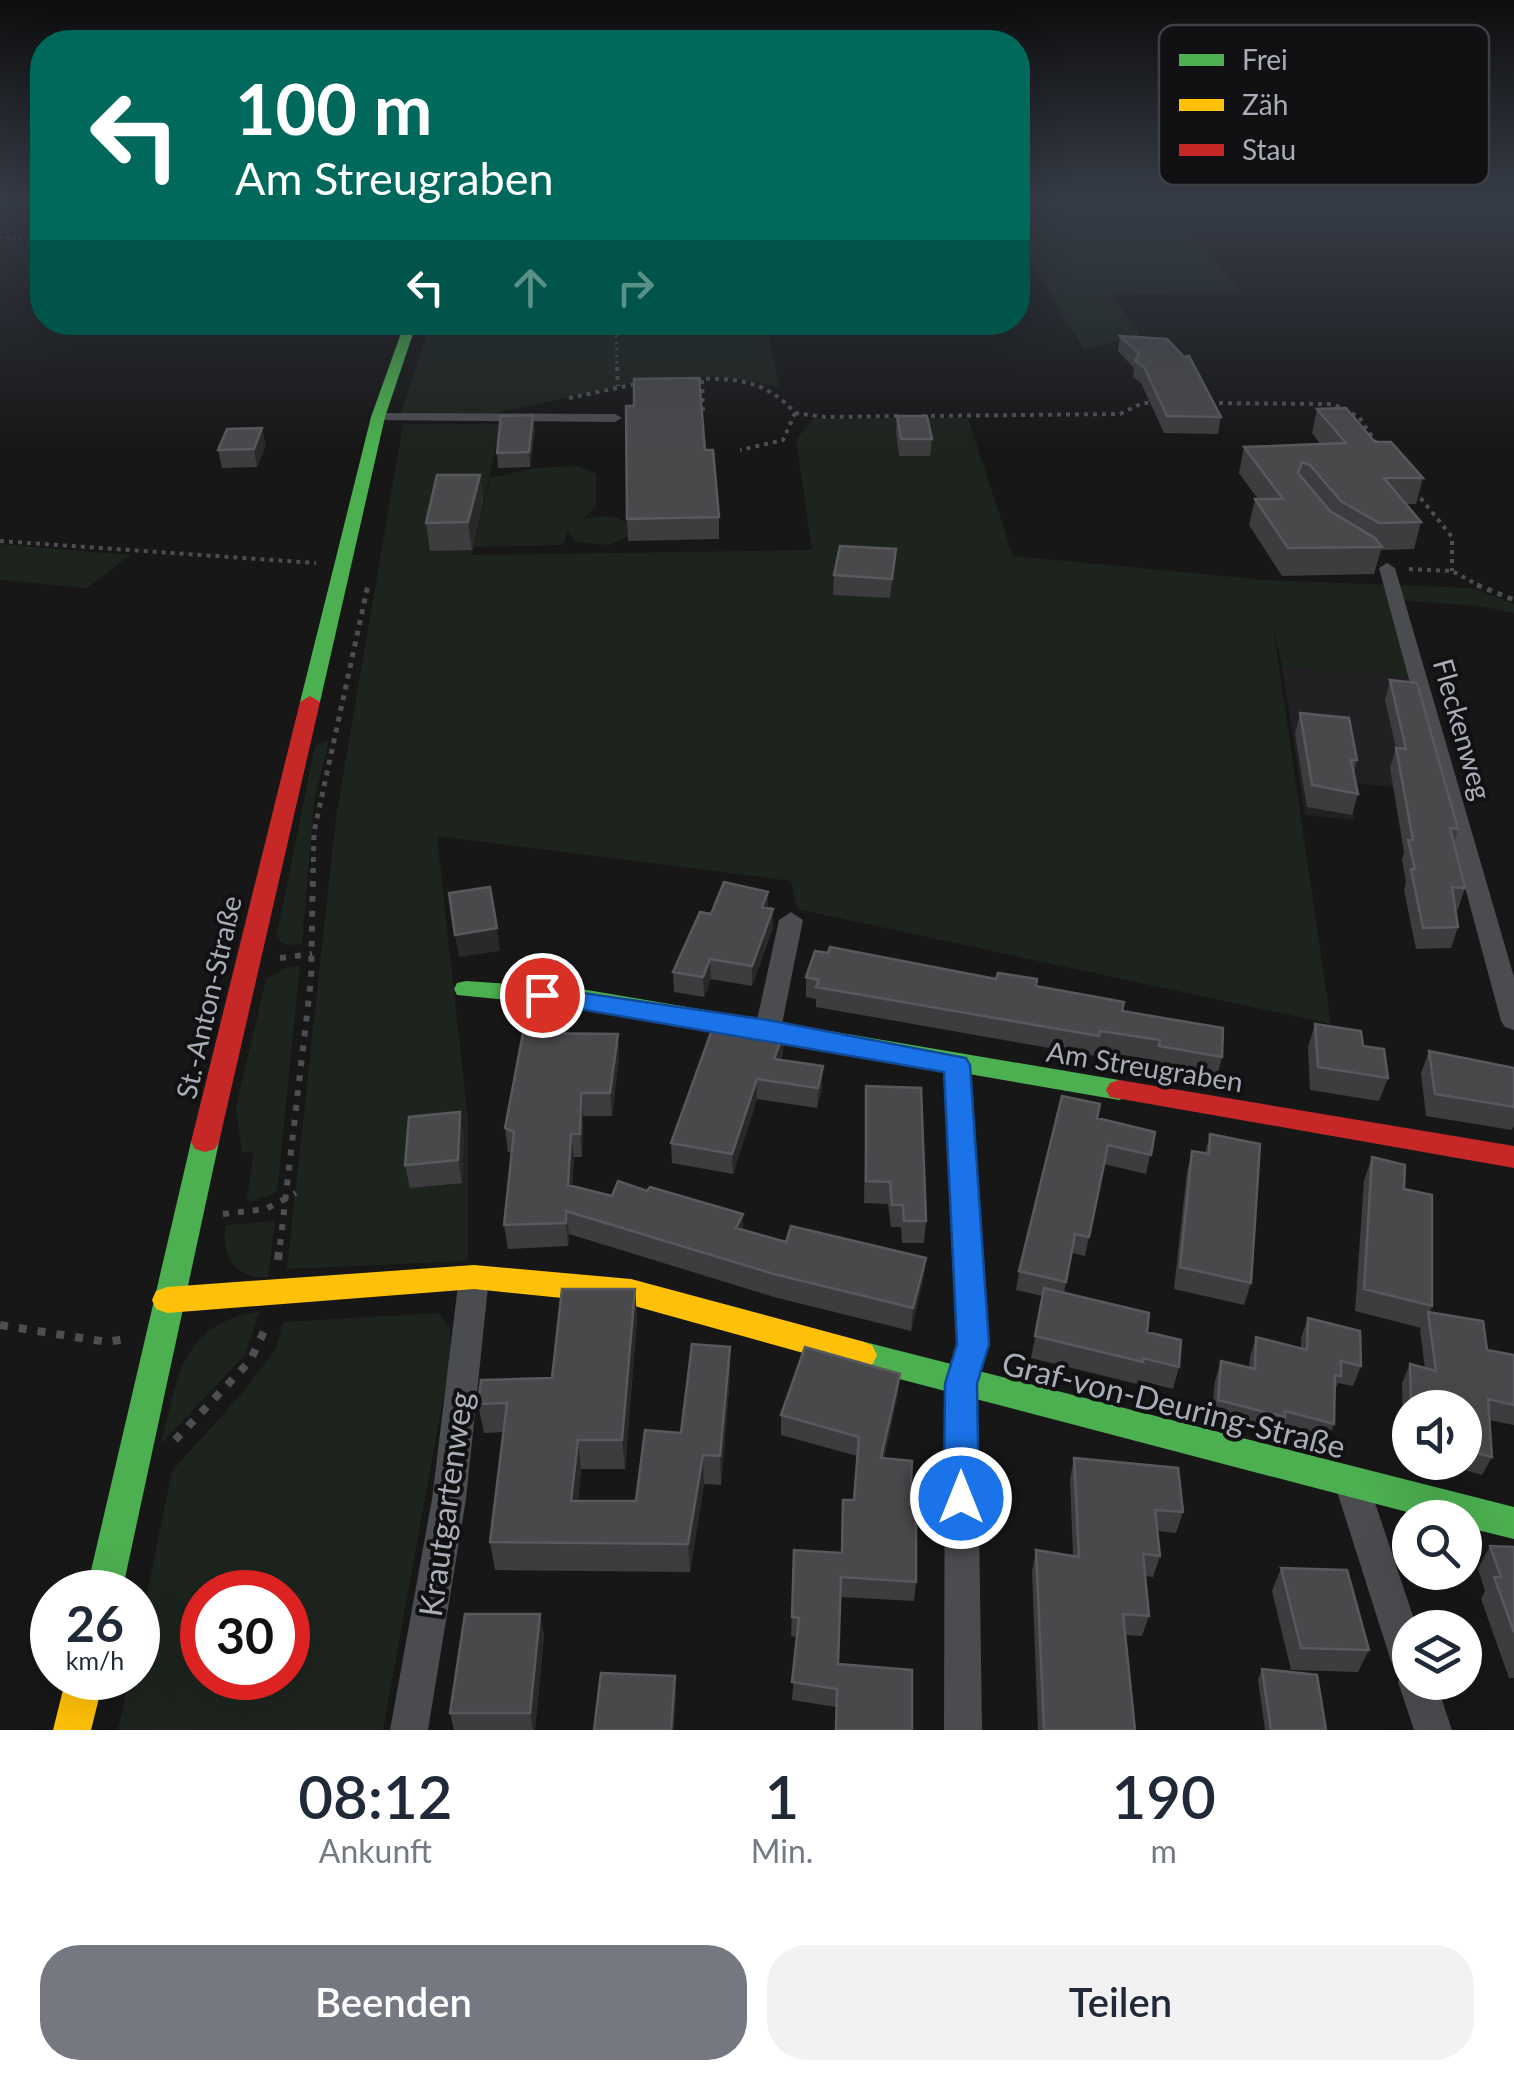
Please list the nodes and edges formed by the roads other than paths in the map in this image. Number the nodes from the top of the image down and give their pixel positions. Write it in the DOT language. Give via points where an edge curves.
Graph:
graph roads {
  1 [pos="406,335"];
  2 [pos="378,417"];
  3 [pos="615,418"];
  4 [pos="1387,568"];
  5 [pos="791,920"];
  6 [pos="466,989"];
  7 [pos="1514,1021"];
  8 [pos="768,1030"];
  9 [pos="957,1065"];
  10 [pos="1514,1157"];
  11 [pos="474,1277"];
  12 [pos="168,1300"];
  13 [pos="961,1384"];
  14 [pos="1352,1482"];
  15 [pos="1514,1522"];
  16 [pos="109,1570"];
  17 [pos="1393,1610"];
  18 [pos="79,1700"];
  19 [pos="1423,1700"];
  20 [pos="72,1730"];
  21 [pos="409,1730"];
  22 [pos="963,1730"];
  23 [pos="1432,1730"];
  1 -- 2 [label="street, St.-Anton-Straße"];
  2 -- 3 [label="street"];
  2 -- 12 [label="street, St.-Anton-Straße"];
  4 -- 7 [label="street, Fleckenweg"];
  5 -- 8 [label="street"];
  6 -- 8 [label="street, Am Streugraben" via="580,998"];
  8 -- 9 [label="street, Am Streugraben"];
  9 -- 10 [label="street, Am Streugraben"];
  9 -- 13 [label="street" via="973,1344"];
  11 -- 12 [label="street, Graf-von-Deuring-Straße"];
  11 -- 13 [label="street, Graf-von-Deuring-Straße" via="632,1292"];
  11 -- 21 [label="street, Krautgartenweg" via="449,1499"];
  12 -- 16 [label="street, St.-Anton-Straße"];
  13 -- 14 [label="street, Graf-von-Deuring-Straße"];
  13 -- 22 [label="street"];
  14 -- 15 [label="street, Graf-von-Deuring-Straße"];
  14 -- 17 [label="street"];
  18 -- 20 [label="street"];
  19 -- 23 [label="street"];
}
